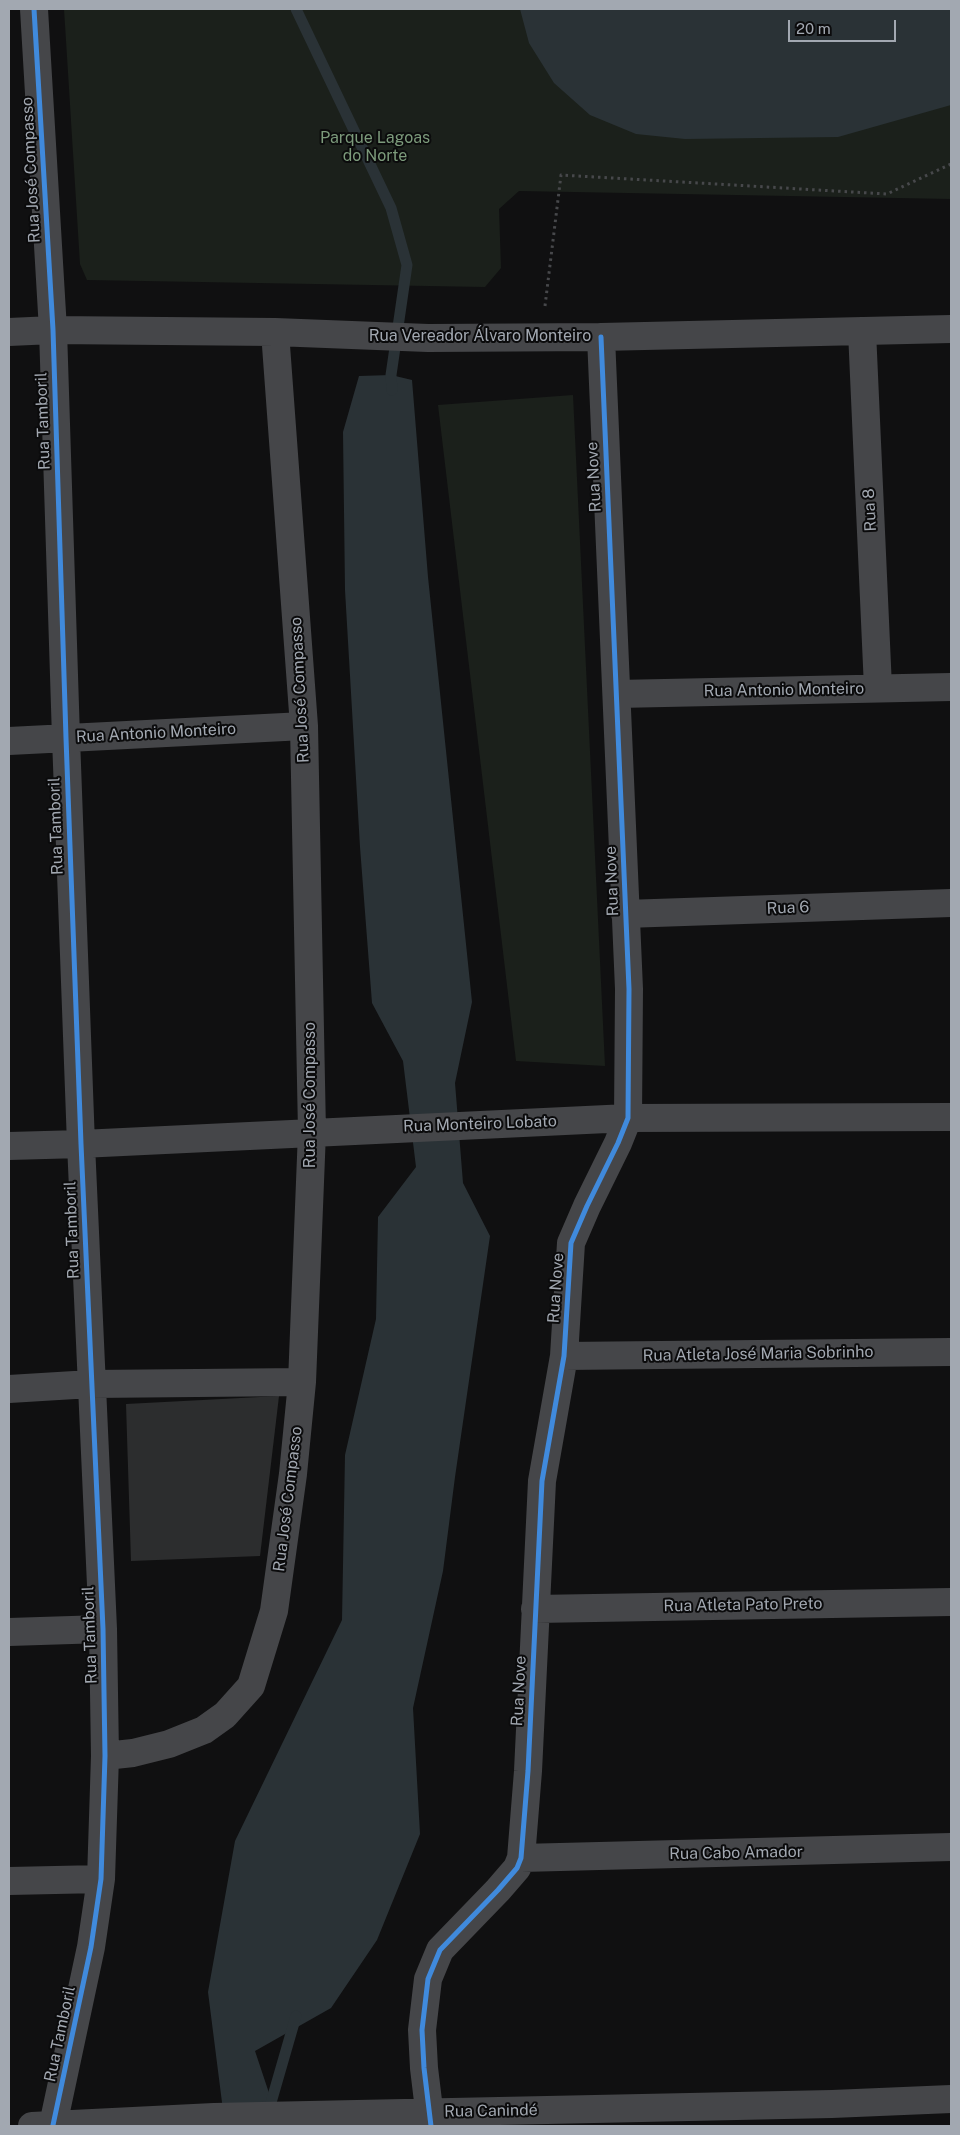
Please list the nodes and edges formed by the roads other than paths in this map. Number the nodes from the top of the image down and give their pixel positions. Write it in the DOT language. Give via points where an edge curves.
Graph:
graph roads {
  1 [pos="34,9"];
  2 [pos="951,329"];
  3 [pos="53,330"];
  4 [pos="862,331"];
  5 [pos="9,332"];
  6 [pos="275,332"];
  7 [pos="601,336"];
  8 [pos="951,687"];
  9 [pos="878,688"];
  10 [pos="617,694"];
  11 [pos="304,726"];
  12 [pos="66,738"];
  13 [pos="9,741"];
  14 [pos="951,903"];
  15 [pos="625,914"];
  16 [pos="951,1117"];
  17 [pos="628,1118"];
  18 [pos="312,1132"];
  19 [pos="81,1144"];
  20 [pos="9,1146"];
  21 [pos="951,1352"];
  22 [pos="564,1356"];
  23 [pos="302,1382"];
  24 [pos="91,1384"];
  25 [pos="9,1389"];
  26 [pos="951,1602"];
  27 [pos="535,1609"];
  28 [pos="103,1629"];
  29 [pos="9,1632"];
  30 [pos="105,1756"];
  31 [pos="951,1847"];
  32 [pos="521,1858"];
  33 [pos="102,1879"];
  34 [pos="9,1881"];
  35 [pos="951,2099"];
  36 [pos="832,2115"];
  37 [pos="430,2119"];
  38 [pos="43,2126"];
  1 -- 3 [label="street, Rua José Compasso"];
  2 -- 4 [label="street, Rua Vereador Álvaro Monteiro"];
  3 -- 5 [label="street, Rua Vereador Álvaro Monteiro"];
  3 -- 6 [label="street, Rua Vereador Álvaro Monteiro"];
  3 -- 12 [label="street, Rua Tamboril"];
  4 -- 7 [label="street, Rua Vereador Álvaro Monteiro"];
  4 -- 9 [label="street, Rua 8"];
  6 -- 7 [label="street, Rua Vereador Álvaro Monteiro" via="428,338"];
  6 -- 11 [label="street, Rua José Compasso"];
  7 -- 10 [label="street, Rua Nove"];
  8 -- 9 [label="street, Rua Antonio Monteiro"];
  9 -- 10 [label="street, Rua Antonio Monteiro"];
  10 -- 15 [label="street, Rua Nove"];
  11 -- 12 [label="street, Rua Antonio Monteiro"];
  11 -- 18 [label="street, Rua José Compasso"];
  12 -- 13 [label="street, Rua Antonio Monteiro"];
  12 -- 19 [label="street, Rua Tamboril"];
  14 -- 15 [label="street, Rua 6"];
  15 -- 17 [label="street, Rua Nove" via="629,998"];
  16 -- 17 [label="street, Rua Monteiro Lobato"];
  17 -- 18 [label="street, Rua Monteiro Lobato"];
  17 -- 22 [label="street, Rua Nove" via="571,1244"];
  18 -- 19 [label="street, Rua Monteiro Lobato"];
  18 -- 23 [label="street, Rua José Compasso"];
  19 -- 20 [label="street, Rua Monteiro Lobato"];
  19 -- 24 [label="street, Rua Tamboril"];
  21 -- 22 [label="street, Rua Atleta José Maria Sobrinho"];
  22 -- 27 [label="street, Rua Nove" via="542,1481"];
  23 -- 24 [label="street"];
  23 -- 30 [label="street, Rua José Compasso" via="274,1611 252,1686 226,1714 204,1730 160,1746"];
  24 -- 25 [label="street"];
  24 -- 28 [label="street, Rua Tamboril"];
  26 -- 27 [label="street, Rua Atleta Pato Preto"];
  27 -- 32 [label="street, Rua Nove"];
  28 -- 29 [label="street"];
  28 -- 30 [label="street, Rua Tamboril"];
  30 -- 33 [label="street, Rua Tamboril"];
  31 -- 32 [label="street, Rua Cabo Amador"];
  32 -- 37 [label="street, Rua Nove" via="517,1868 498,1890 440,1950 428,1979 422,2030"];
  33 -- 34 [label="street"];
  33 -- 38 [label="street, Rua Tamboril" via="91,1947"];
  35 -- 36 [label="street, Rua Canindé"];
  36 -- 37 [label="street, Rua Canindé"];
  37 -- 38 [label="street, Rua Canindé" via="214,2117"];
}
